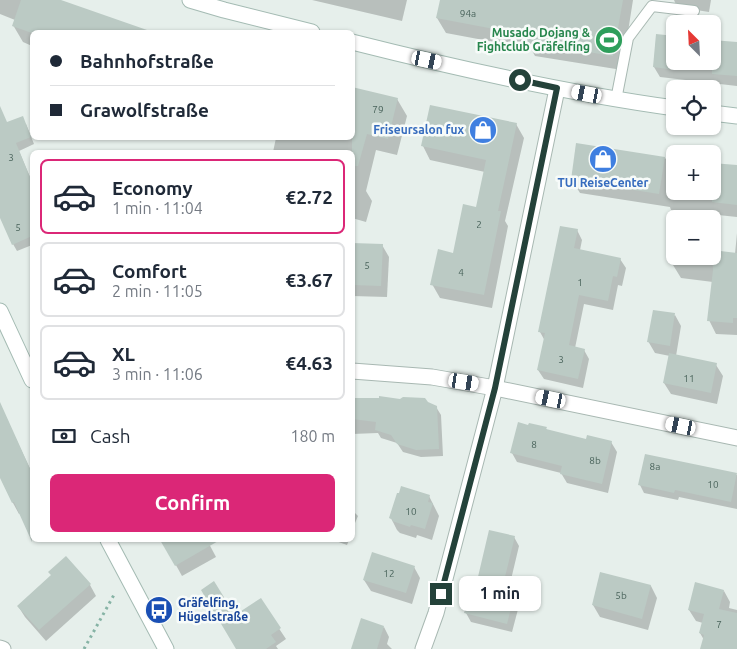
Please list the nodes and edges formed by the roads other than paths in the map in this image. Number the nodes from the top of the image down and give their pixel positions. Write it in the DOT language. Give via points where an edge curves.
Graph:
graph roads {
  1 [pos="190,0"];
  2 [pos="694,11"];
  3 [pos="304,30"];
  4 [pos="355,43"];
  5 [pos="557,88"];
  6 [pos="616,100"];
  7 [pos="666,107"];
  8 [pos="721,114"];
  9 [pos="737,116"];
  10 [pos="0,311"];
  11 [pos="355,371"];
  12 [pos="30,376"];
  13 [pos="495,388"];
  14 [pos="737,438"];
  15 [pos="109,542"];
  16 [pos="166,649"];
  17 [pos="424,649"];
  1 -- 3 [label="street"];
  2 -- 6 [label="lane" via="652,6 628,38"];
  4 -- 5 [label="street"];
  5 -- 6 [label="street"];
  5 -- 13 [label="street"];
  6 -- 7 [label="street"];
  8 -- 9 [label="street"];
  10 -- 12 [label="street"];
  11 -- 13 [label="street" via="432,377"];
  13 -- 14 [label="street"];
  13 -- 17 [label="street"];
  15 -- 16 [label="street"];
}
